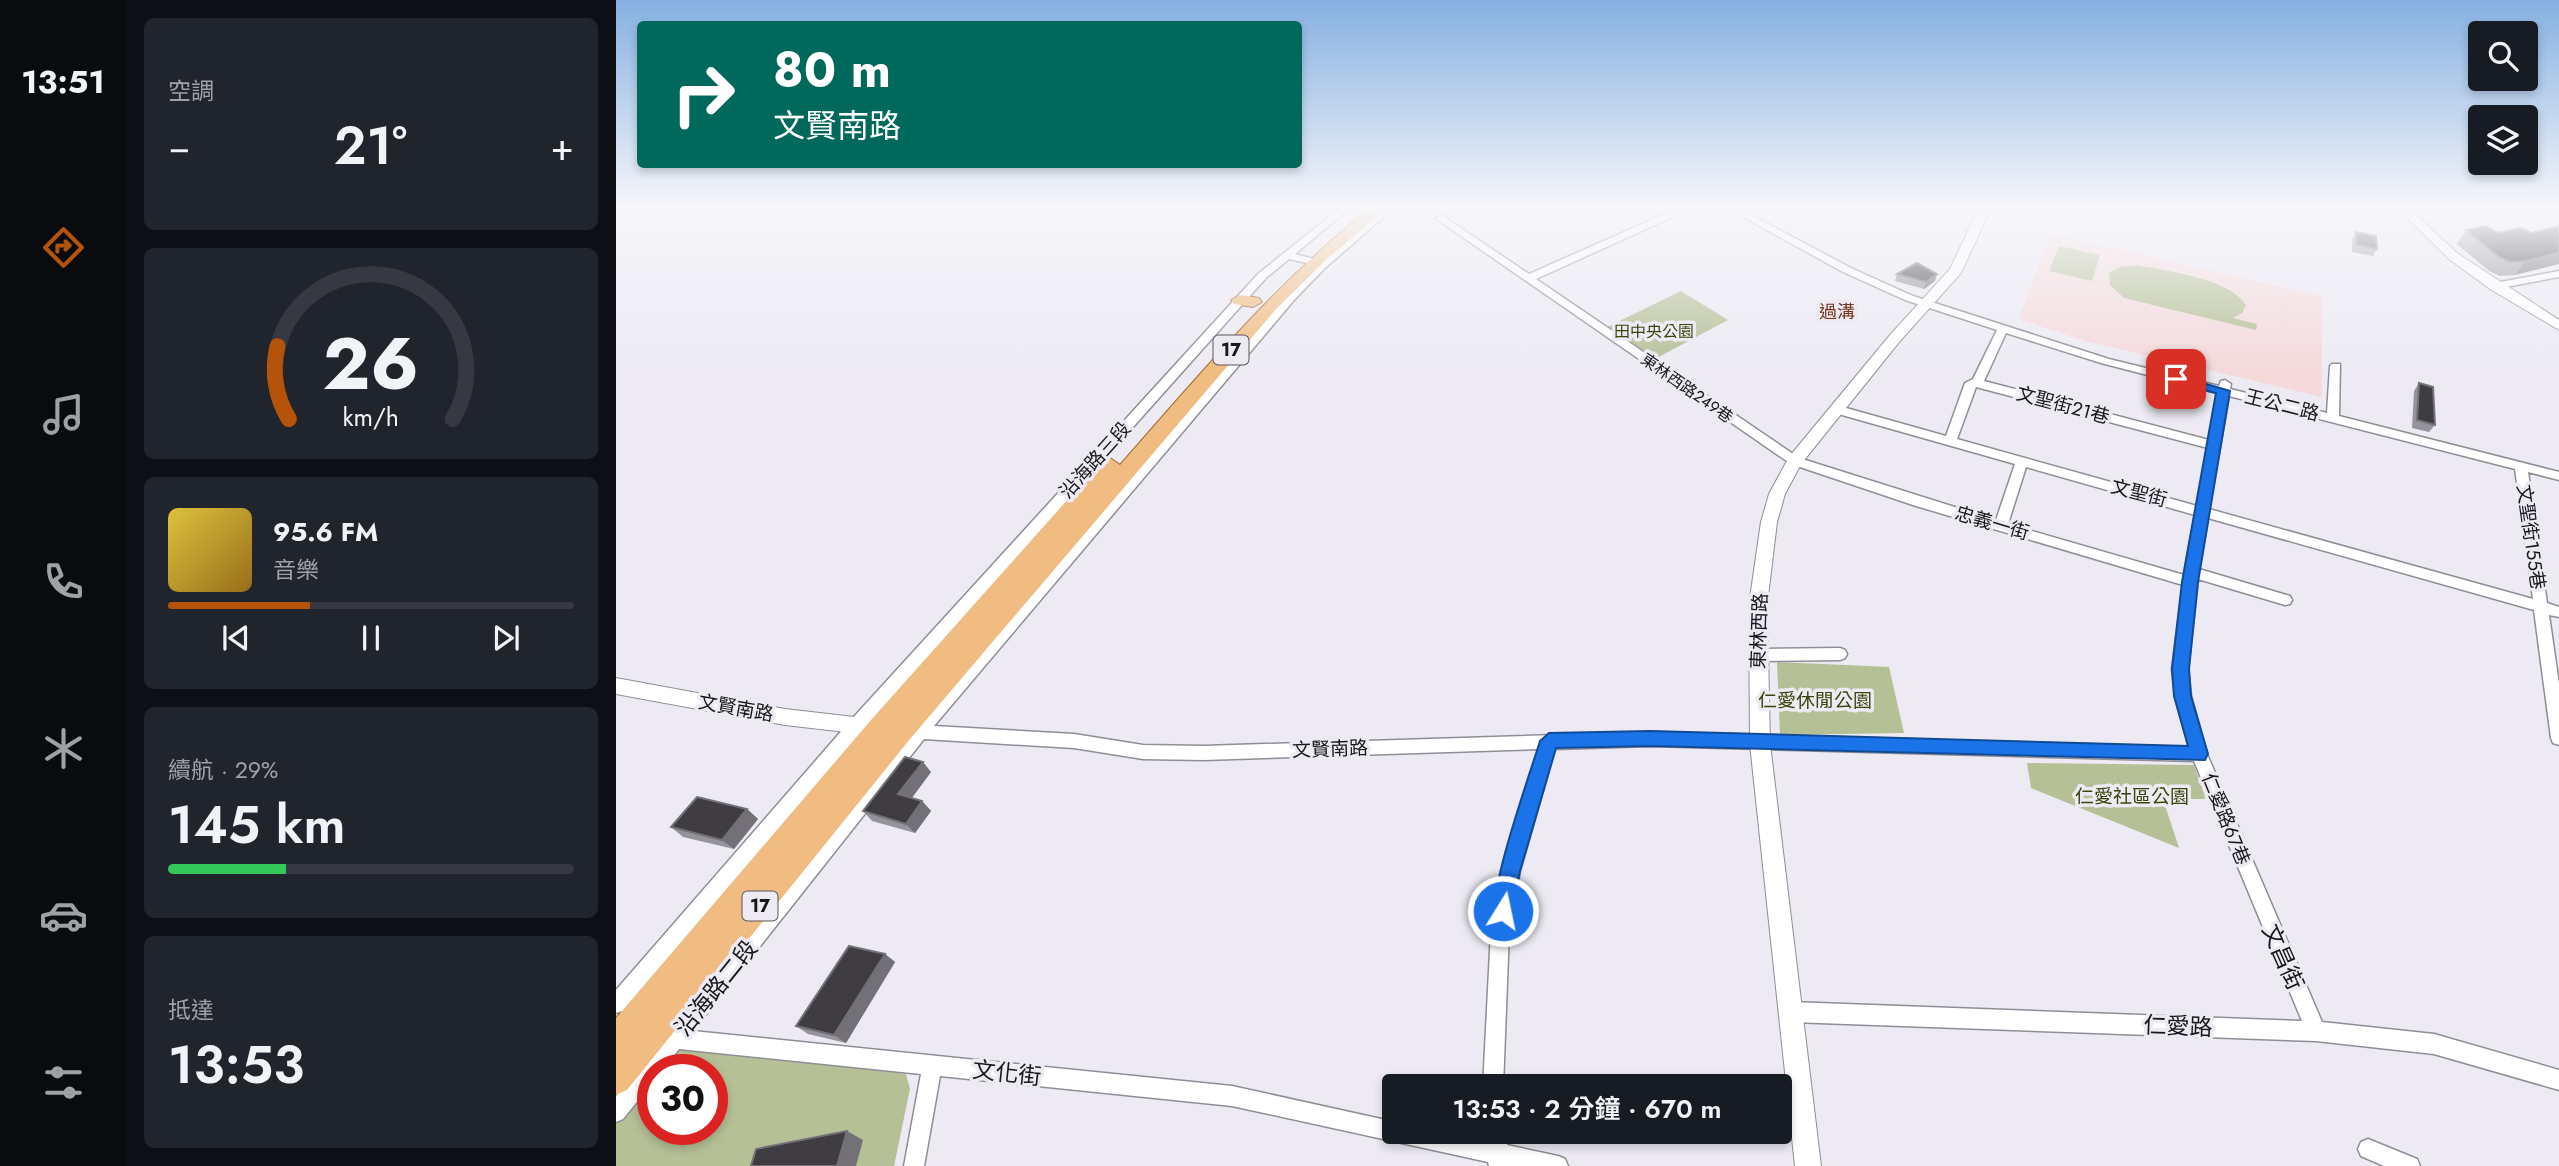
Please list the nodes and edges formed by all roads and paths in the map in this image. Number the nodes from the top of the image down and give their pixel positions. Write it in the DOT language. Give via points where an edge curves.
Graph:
graph roads {
  1 [pos="1302,262"];
  2 [pos="1304,262"];
  3 [pos="1507,262"];
  4 [pos="1565,262"];
  5 [pos="1833,262"];
  6 [pos="1847,262"];
  7 [pos="1960,262"];
  8 [pos="2462,262"];
  9 [pos="2559,274"];
  10 [pos="1530,278"];
  11 [pos="2495,286"];
  12 [pos="1927,302"];
  13 [pos="2559,326"];
  14 [pos="2003,328"];
  15 [pos="2336,366"];
  16 [pos="1977,383"];
  17 [pos="2224,387"];
  18 [pos="1839,410"];
  19 [pos="2333,418"];
  20 [pos="1950,441"];
  21 [pos="2213,445"];
  22 [pos="1795,461"];
  23 [pos="2022,461"];
  24 [pos="2521,466"];
  25 [pos="2559,476"];
  26 [pos="1085,504"];
  27 [pos="2202,510"];
  28 [pos="2001,525"];
  29 [pos="2191,577"];
  30 [pos="2285,600"];
  31 [pos="2542,608"];
  32 [pos="2559,612"];
  33 [pos="1840,654"];
  34 [pos="1758,655"];
  35 [pos="616,686"];
  36 [pos="890,729"];
  37 [pos="2559,738"];
  38 [pos="1549,741"];
  39 [pos="1760,744"];
  40 [pos="2199,754"];
  41 [pos="2252,883"];
  42 [pos="616,1004"];
  43 [pos="1791,1012"];
  44 [pos="2316,1031"];
  45 [pos="662,1039"];
  46 [pos="617,1040"];
  47 [pos="932,1066"];
  48 [pos="1494,1074"];
  49 [pos="616,1079"];
  50 [pos="2559,1080"];
  51 [pos="616,1112"];
  52 [pos="1382,1129"];
  53 [pos="1438,1144"];
  54 [pos="2368,1149"];
  55 [pos="1498,1161"];
  56 [pos="914,1166"];
  57 [pos="1558,1166"];
  58 [pos="1808,1166"];
  59 [pos="2410,1166"];
  1 -- 26 [label="main road, 沿海路三段 / 17" via="1246,301"];
  2 -- 26 [label="main road, 沿海路三段 / 17" via="1286,296"];
  3 -- 10 [label="street, 東林西路249巷"];
  4 -- 10 [label="street"];
  5 -- 12 [label="street"];
  6 -- 12 [label="street" via="1914,291"];
  7 -- 12 [label="street, 東林西路"];
  8 -- 11 [label="street"];
  9 -- 11 [label="street"];
  10 -- 22 [label="street, 東林西路249巷"];
  11 -- 13 [label="street"];
  12 -- 14 [label="street, 王公二路"];
  12 -- 18 [label="street, 東林西路"];
  14 -- 16 [label="street"];
  14 -- 17 [label="street, 王公二路" via="2105,361"];
  15 -- 19 [label="street"];
  16 -- 20 [label="street" via="1971,383"];
  16 -- 21 [label="street, 文聖街21巷"];
  17 -- 19 [label="street, 王公二路"];
  17 -- 21 [label="street, 仁愛路67巷"];
  18 -- 20 [label="street, 文聖街"];
  18 -- 22 [label="street, 東林西路"];
  19 -- 24 [label="street, 王公二路"];
  20 -- 23 [label="street, 文聖街"];
  21 -- 27 [label="street, 仁愛路67巷"];
  22 -- 28 [label="street, 忠義一街"];
  22 -- 34 [label="street, 東林西路" via="1777,494 1769,522 1758,605"];
  23 -- 27 [label="street, 文聖街"];
  23 -- 28 [label="street"];
  24 -- 25 [label="street, 王公二路"];
  24 -- 31 [label="street, 文聖街155巷"];
  26 -- 36 [label="main road, 沿海路三段 / 17"];
  26 -- 36 [label="street, 沿海路三段"];
  27 -- 29 [label="street, 仁愛路67巷"];
  27 -- 31 [label="street, 文聖街"];
  28 -- 29 [label="street, 忠義一街"];
  29 -- 30 [label="street, 忠義一街"];
  29 -- 40 [label="street, 仁愛路67巷" via="2180,669"];
  31 -- 32 [label="street, 文聖街"];
  31 -- 37 [label="street, 文聖街155巷"];
  33 -- 34 [label="street"];
  34 -- 39 [label="street, 東林西路"];
  35 -- 36 [label="street, 文賢南路" via="785,717"];
  36 -- 38 [label="street, 文賢南路" via="1074,741 1143,752"];
  36 -- 42 [label="street"];
  36 -- 45 [label="main road, 沿海路二段 / 17"];
  36 -- 46 [label="main road, 沿海路二段 / 17"];
  38 -- 39 [label="street, 文賢南路"];
  38 -- 48 [label="street" via="1511,871 1500,931"];
  39 -- 40 [label="street, 文賢南路"];
  39 -- 43 [label="street, 東林西路"];
  40 -- 41 [label="street, 仁愛路67巷"];
  41 -- 44 [label="street, 文昌街"];
  43 -- 44 [label="street, 仁愛路"];
  43 -- 58 [label="street, 東林西路"];
  44 -- 50 [label="street, 仁愛路" via="2434,1044"];
  45 -- 46 [label="street, 文化街"];
  45 -- 47 [label="street, 文化街"];
  45 -- 49 [label="main road, 沿海路二段 / 17"];
  45 -- 51 [label="street, 沿海路二段"];
  47 -- 52 [label="street, 文化街" via="1232,1096"];
  47 -- 56 [label="street"];
  53 -- 55 [label="street, 文化街"];
  54 -- 59 [label="street"];
  55 -- 57 [label="street, 文化街"];
}
